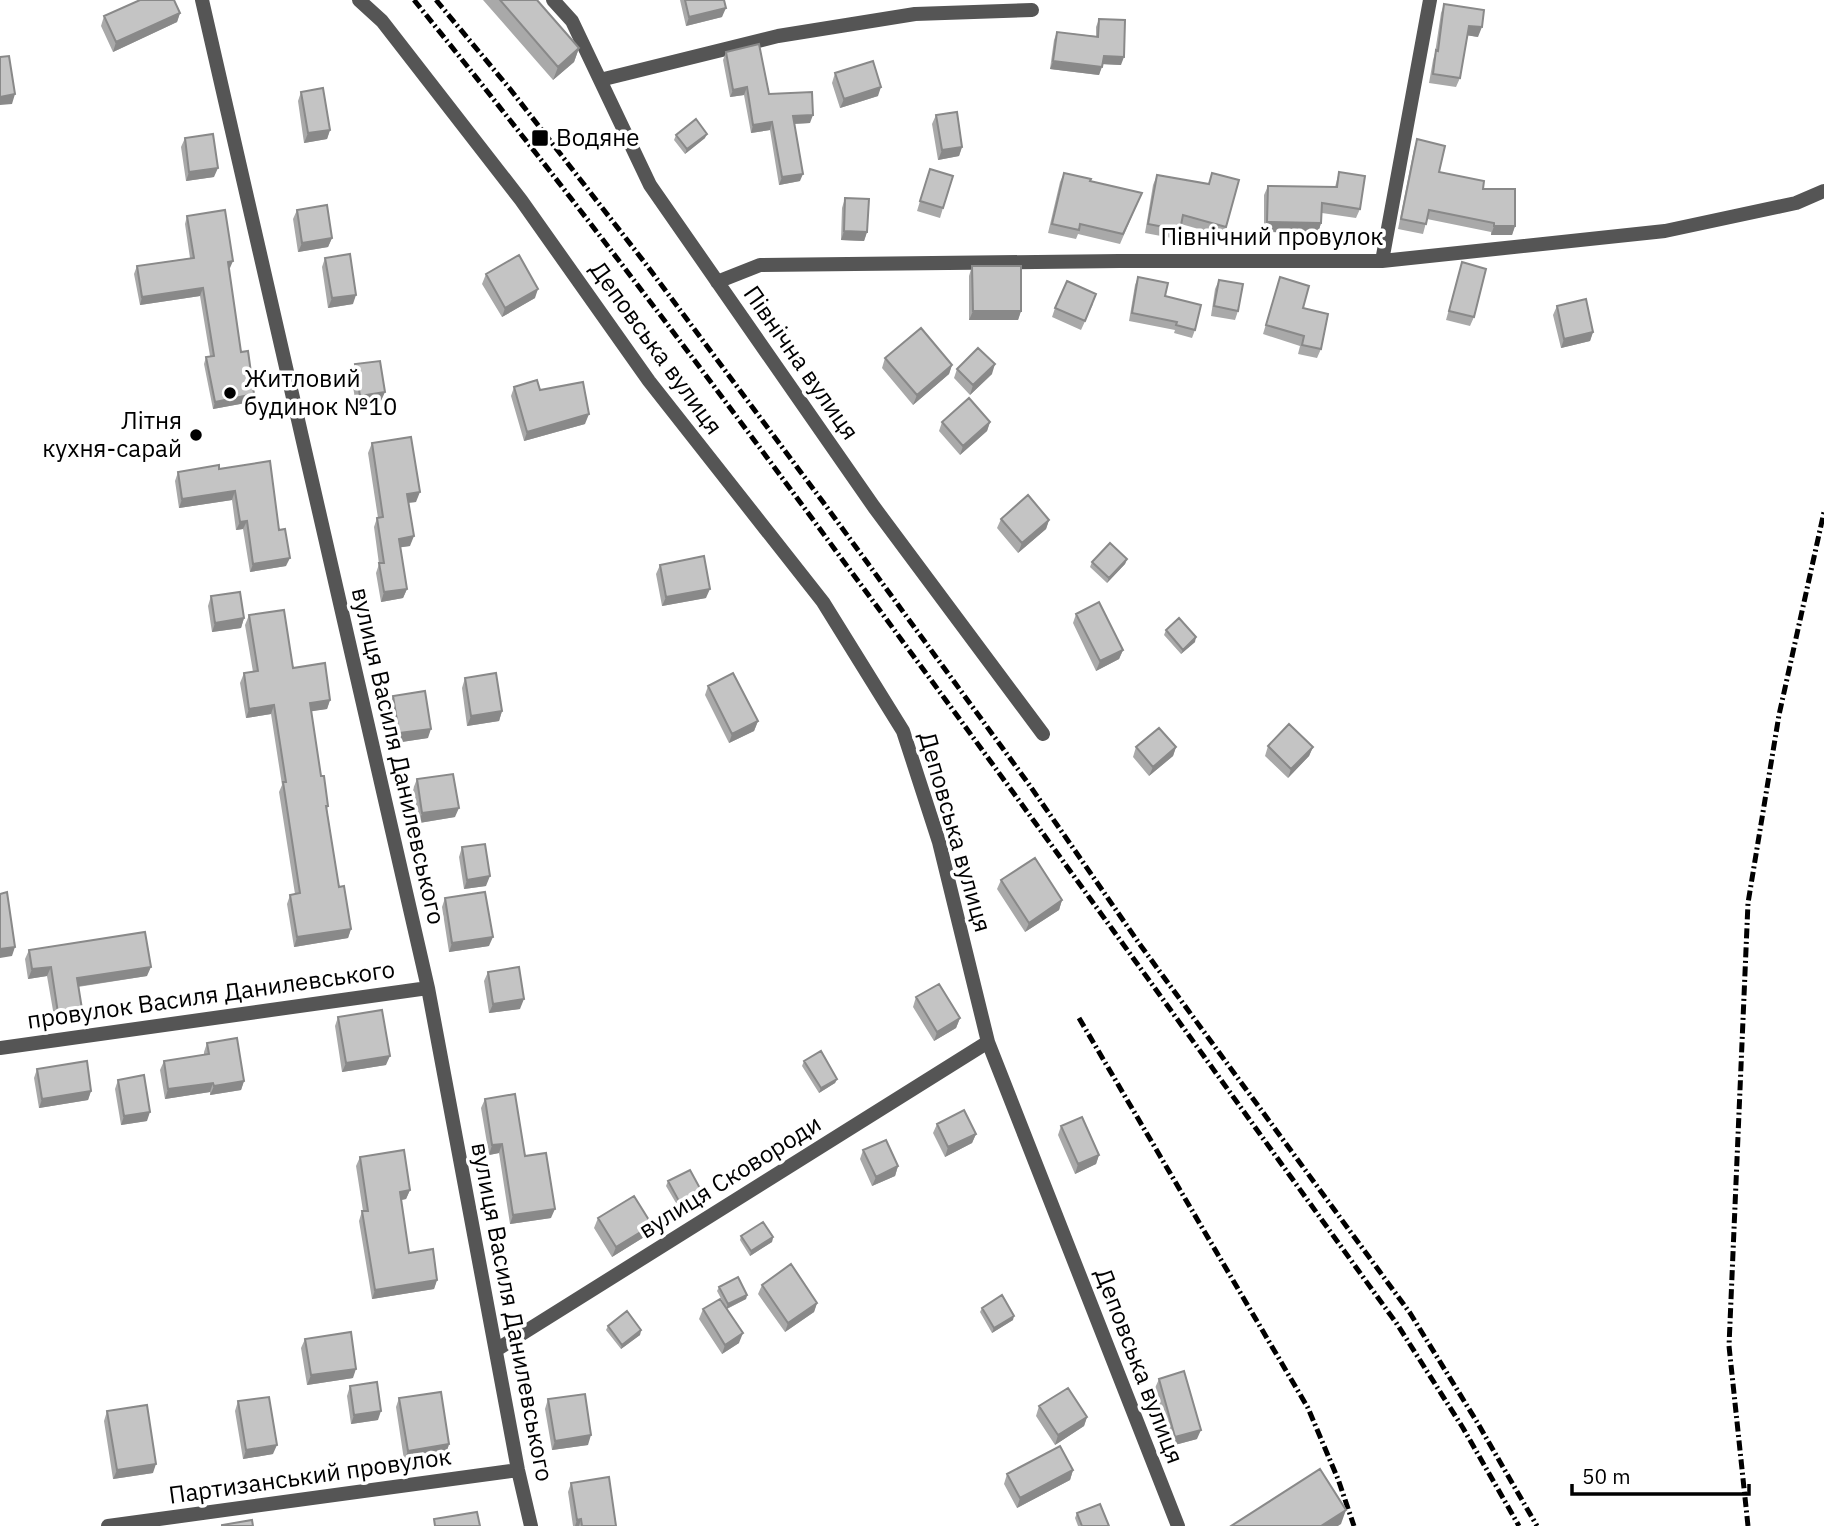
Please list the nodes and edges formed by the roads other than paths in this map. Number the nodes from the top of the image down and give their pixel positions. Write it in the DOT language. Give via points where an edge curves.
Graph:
graph roads {
  1 [pos="202,0"];
  2 [pos="359,0"];
  3 [pos="553,0"];
  4 [pos="1430,0"];
  5 [pos="1032,10"];
  6 [pos="600,80"];
  7 [pos="1824,191"];
  8 [pos="1382,261"];
  9 [pos="717,282"];
  10 [pos="1043,734"];
  11 [pos="428,988"];
  12 [pos="988,1042"];
  13 [pos="0,1048"];
  14 [pos="496,1350"];
  15 [pos="518,1470"];
  16 [pos="108,1526"];
  17 [pos="531,1526"];
  18 [pos="1178,1526"];
  1 -- 11 [label="street, вулиця Василя Данилевського"];
  2 -- 12 [label="street, Деповська вулиця" via="382,21 521,200 649,381 822,602 903,731 939,842"];
  3 -- 6 [label="street, Північна вулиця" via="572,21"];
  4 -- 8 [label="street"];
  5 -- 6 [label="street" via="915,14 778,36"];
  6 -- 9 [label="street, Північна вулиця" via="650,185"];
  7 -- 8 [label="street, Північний провулок" via="1797,203 1665,231"];
  8 -- 9 [label="street, Північний провулок" via="760,265"];
  9 -- 10 [label="street, Північна вулиця" via="874,507"];
  11 -- 13 [label="street, провулок Василя Данилевського"];
  11 -- 14 [label="street, вулиця Василя Данилевського"];
  12 -- 14 [label="street, вулиця Сковороди"];
  12 -- 18 [label="street, Деповська вулиця"];
  14 -- 15 [label="street, вулиця Василя Данилевського"];
  15 -- 16 [label="street, Партизанський провулок"];
  15 -- 17 [label="street, вулиця Василя Данилевського"];
}
